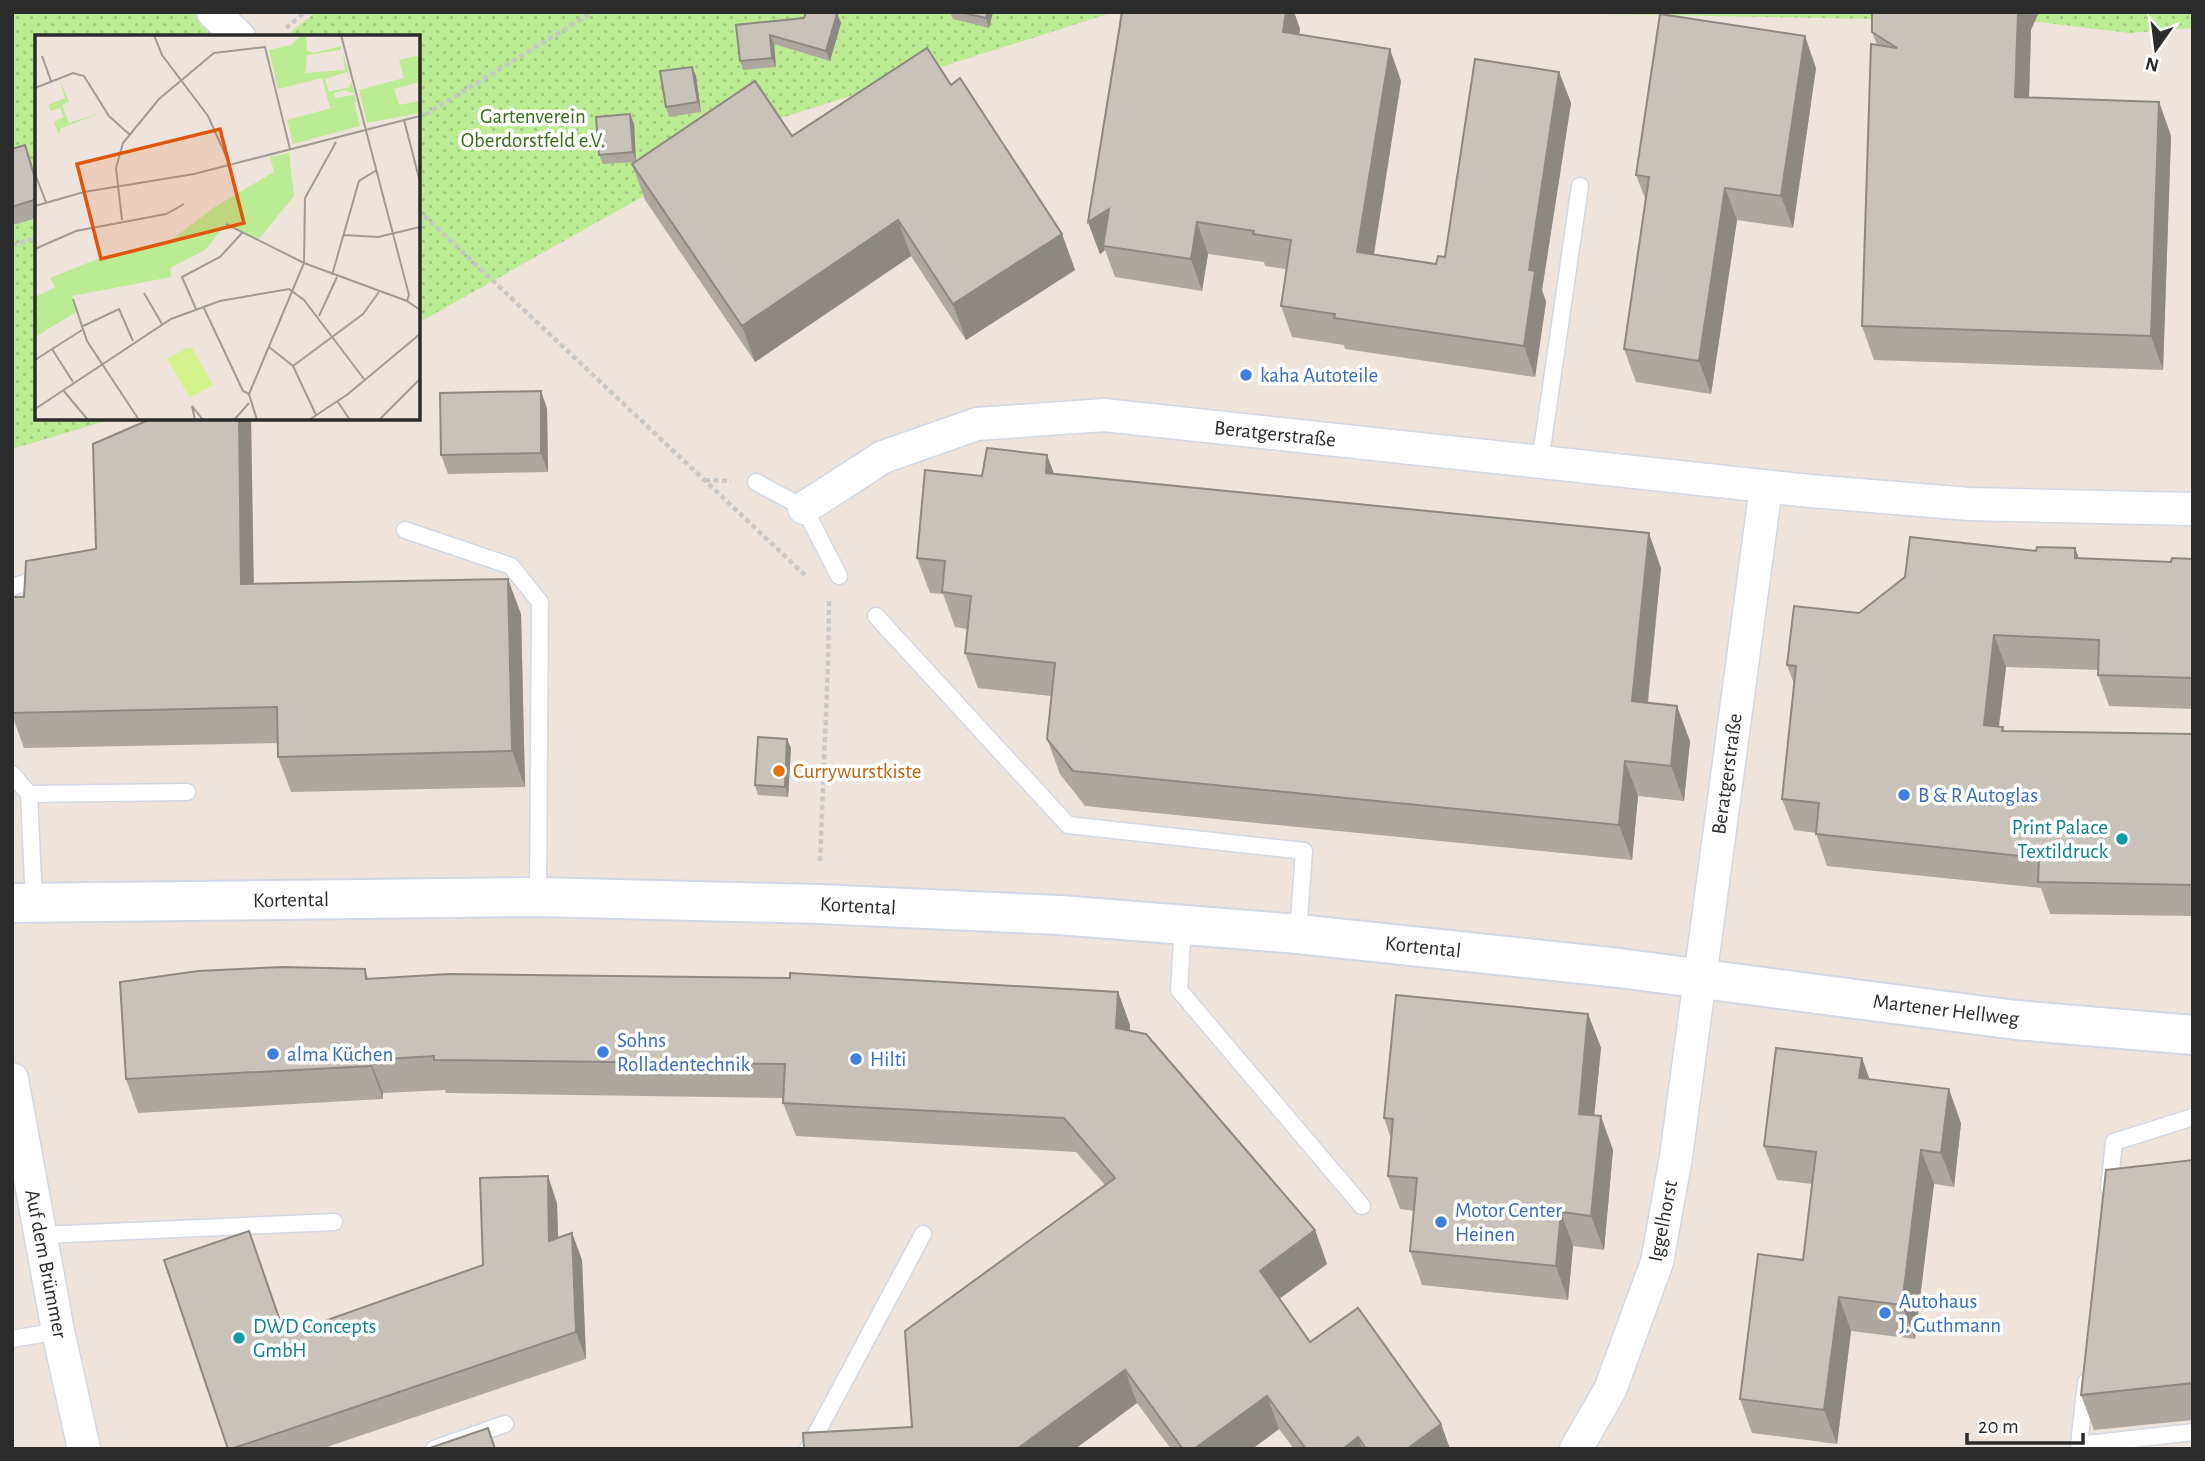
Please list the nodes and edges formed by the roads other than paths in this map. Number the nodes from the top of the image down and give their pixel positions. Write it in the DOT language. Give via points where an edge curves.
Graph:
graph roads {
  1 [pos="213,12"];
  2 [pos="237,35"];
  3 [pos="1580,186"];
  4 [pos="1540,463"];
  5 [pos="756,482"];
  6 [pos="1766,487"];
  7 [pos="804,508"];
  8 [pos="2193,509"];
  9 [pos="405,530"];
  10 [pos="63,570"];
  11 [pos="839,576"];
  12 [pos="12,587"];
  13 [pos="876,616"];
  14 [pos="12,774"];
  15 [pos="187,792"];
  16 [pos="29,794"];
  17 [pos="538,897"];
  18 [pos="23,903"];
  19 [pos="1183,925"];
  20 [pos="1298,934"];
  21 [pos="1700,978"];
  22 [pos="2193,1035"];
  23 [pos="12,1079"];
  24 [pos="2193,1117"];
  25 [pos="1362,1206"];
  26 [pos="2106,1210"];
  27 [pos="334,1222"];
  28 [pos="923,1234"];
  29 [pos="41,1235"];
  30 [pos="58,1331"];
  31 [pos="12,1339"];
  32 [pos="2088,1362"];
  33 [pos="505,1424"];
  34 [pos="2193,1432"];
  35 [pos="84,1449"];
  36 [pos="434,1449"];
  37 [pos="808,1449"];
  38 [pos="1576,1449"];
  1 -- 2 [label="street"];
  3 -- 4 [label="lane"];
  4 -- 6 [label="street, Beratgerstraße"];
  4 -- 7 [label="street, Beratgerstraße" via="1104,415 977,424 883,457"];
  5 -- 7 [label="lane"];
  6 -- 8 [label="street, Beratgerstraße" via="1969,504"];
  6 -- 21 [label="street, Beratgerstraße"];
  7 -- 11 [label="lane"];
  9 -- 17 [label="lane" via="511,566 540,602"];
  10 -- 12 [label="lane"];
  13 -- 20 [label="lane" via="1068,825 1304,851"];
  14 -- 16 [label="lane"];
  15 -- 16 [label="lane"];
  16 -- 18 [label="lane"];
  17 -- 18 [label="street, Kortental"];
  17 -- 19 [label="street, Kortental" via="831,904"];
  19 -- 20 [label="street, Kortental"];
  19 -- 25 [label="lane" via="1179,990"];
  20 -- 21 [label="street, Kortental"];
  21 -- 22 [label="street, Martener Hellweg" via="2016,1020"];
  21 -- 38 [label="street, Iggelhorst" via="1657,1262 1610,1390"];
  23 -- 29 [label="street, Auf dem Brümmer" via="28,1199"];
  24 -- 26 [label="lane" via="2114,1142"];
  27 -- 29 [label="lane"];
  28 -- 37 [label="lane"];
  29 -- 30 [label="street, Auf dem Brümmer"];
  30 -- 31 [label="lane"];
  30 -- 35 [label="street, Auf dem Brümmer"];
  32 -- 34 [label="lane" via="2079,1445"];
  33 -- 36 [label="lane"];
}
